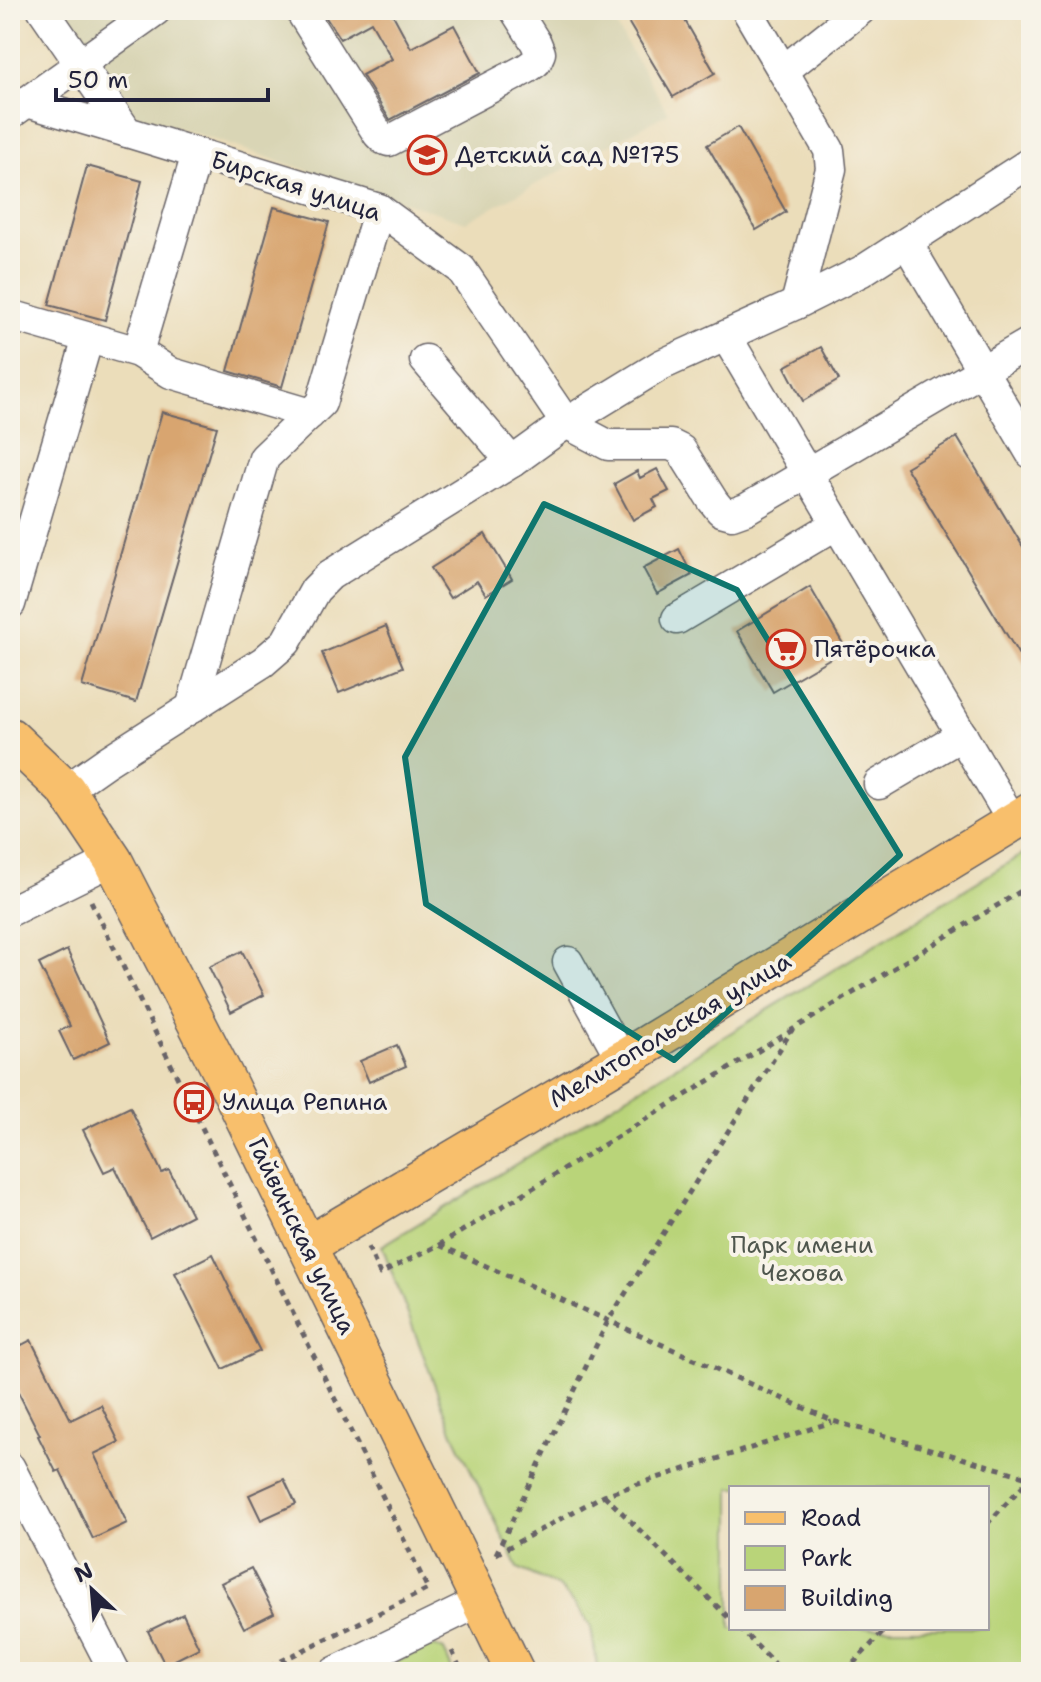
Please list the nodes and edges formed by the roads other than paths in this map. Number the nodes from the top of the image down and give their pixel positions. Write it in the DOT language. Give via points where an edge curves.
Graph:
graph roads {
  1 [pos="43,10"];
  2 [pos="156,10"];
  3 [pos="300,10"];
  4 [pos="515,10"];
  5 [pos="747,10"];
  6 [pos="860,10"];
  7 [pos="80,65"];
  8 [pos="783,71"];
  9 [pos="18,108"];
  10 [pos="127,132"];
  11 [pos="197,154"];
  12 [pos="1029,167"];
  13 [pos="379,209"];
  14 [pos="907,243"];
  15 [pos="796,304"];
  16 [pos="10,315"];
  17 [pos="726,336"];
  18 [pos="88,338"];
  19 [pos="1031,342"];
  20 [pos="138,352"];
  21 [pos="425,360"];
  22 [pos="982,370"];
  23 [pos="310,414"];
  24 [pos="566,423"];
  25 [pos="1031,453"];
  26 [pos="512,462"];
  27 [pos="807,474"];
  28 [pos="837,524"];
  29 [pos="10,604"];
  30 [pos="677,619"];
  31 [pos="191,708"];
  32 [pos="962,735"];
  33 [pos="10,737"];
  34 [pos="879,784"];
  35 [pos="66,790"];
  36 [pos="1022,817"];
  37 [pos="113,860"];
  38 [pos="10,911"];
  39 [pos="568,962"];
  40 [pos="622,1060"];
  41 [pos="307,1246"];
  42 [pos="10,1468"];
  43 [pos="481,1601"];
  44 [pos="115,1672"];
  45 [pos="335,1672"];
  46 [pos="515,1672"];
  1 -- 7 [label="street"];
  2 -- 7 [label="street"];
  3 -- 4 [label="street" via="378,134 389,141 536,62 536,43"];
  5 -- 8 [label="street"];
  6 -- 8 [label="street"];
  7 -- 9 [label="street"];
  7 -- 10 [label="street"];
  8 -- 15 [label="street" via="829,150 831,169"];
  9 -- 10 [label="street, Бирская улица"];
  10 -- 11 [label="street, Бирская улица"];
  11 -- 13 [label="street, Бирская улица"];
  11 -- 20 [label="street"];
  12 -- 14 [label="street"];
  13 -- 23 [label="street" via="321,403"];
  13 -- 24 [label="street, Бирская улица" via="461,269"];
  14 -- 15 [label="street"];
  14 -- 22 [label="street"];
  15 -- 17 [label="street"];
  16 -- 18 [label="street"];
  17 -- 24 [label="street" via="661,365"];
  17 -- 27 [label="street"];
  18 -- 20 [label="street"];
  18 -- 29 [label="street"];
  19 -- 22 [label="street"];
  20 -- 23 [label="street" via="171,373"];
  21 -- 26 [label="street"];
  22 -- 25 [label="street"];
  22 -- 27 [label="street"];
  23 -- 31 [label="street" via="264,458"];
  24 -- 26 [label="street"];
  24 -- 27 [label="street" via="608,445 671,445 681,450 713,501 732,514"];
  26 -- 31 [label="street" via="330,575 276,651"];
  27 -- 28 [label="street"];
  28 -- 30 [label="street"];
  28 -- 32 [label="street"];
  31 -- 35 [label="street"];
  32 -- 34 [label="street"];
  32 -- 36 [label="street"];
  33 -- 35 [label="main road, Гайвинская улица"];
  35 -- 37 [label="main road, Гайвинская улица"];
  36 -- 40 [label="main road, Мелитопольская улица"];
  37 -- 38 [label="street"];
  37 -- 41 [label="main road, Гайвинская улица"];
  39 -- 40 [label="street"];
  40 -- 41 [label="main road, Мелитопольская улица"];
  41 -- 43 [label="main road, Гайвинская улица"];
  42 -- 44 [label="street"];
  43 -- 45 [label="street"];
  43 -- 46 [label="main road, Гайвинская улица"];
}
